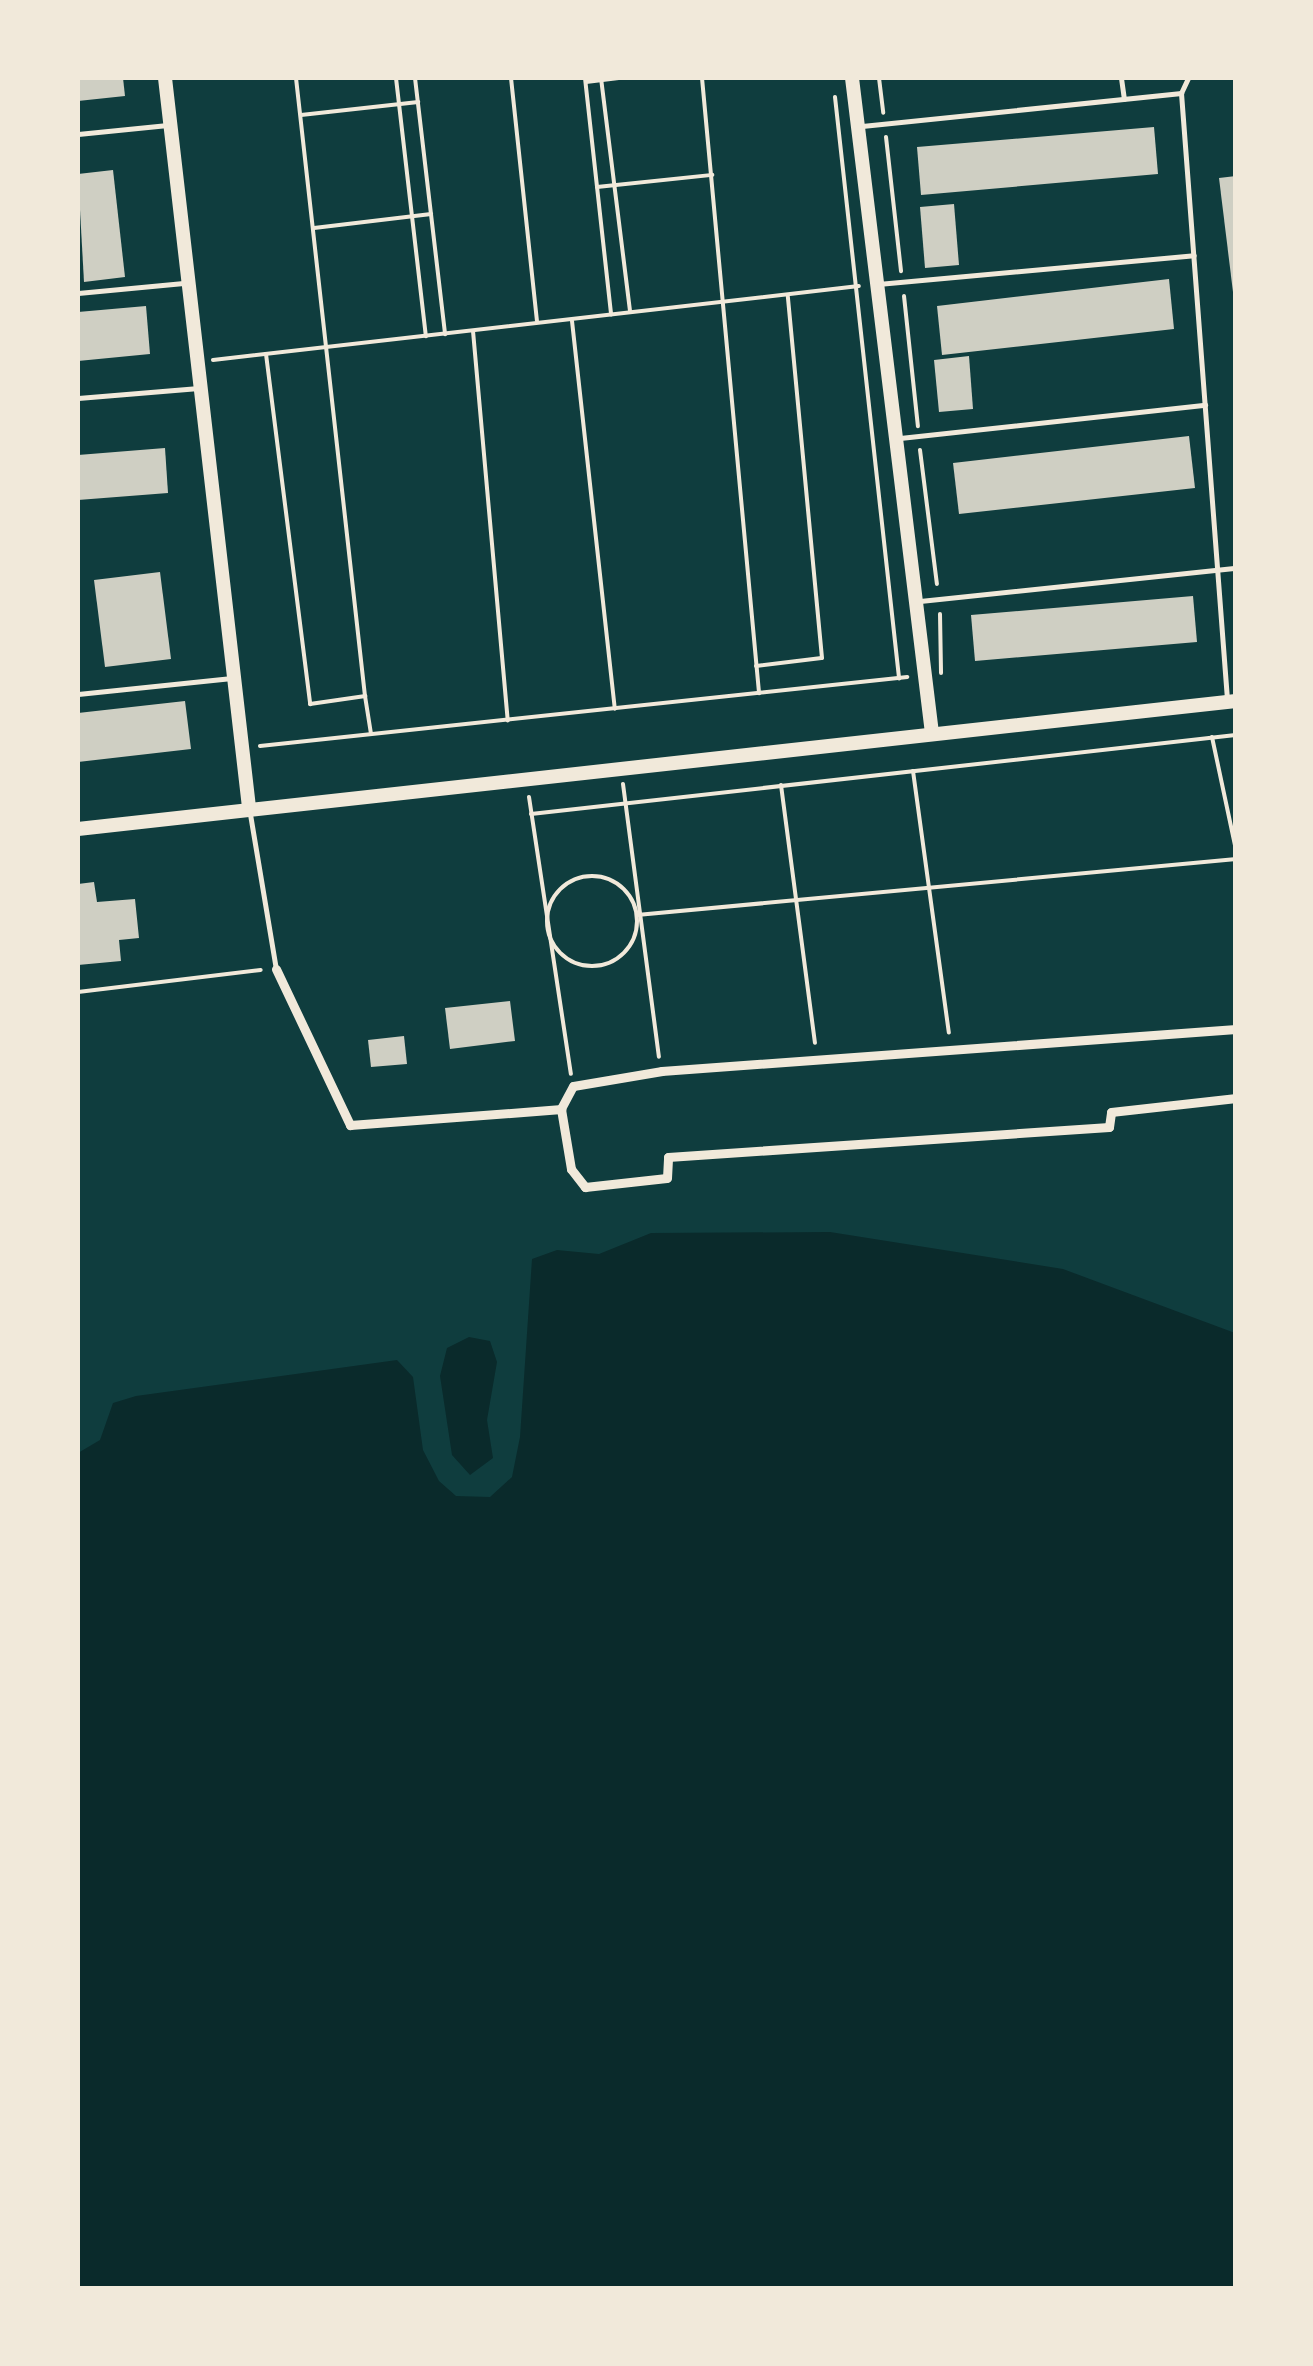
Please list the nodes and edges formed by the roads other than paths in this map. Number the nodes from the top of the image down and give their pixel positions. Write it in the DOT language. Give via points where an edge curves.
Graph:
graph roads {
  1 [pos="166,78"];
  2 [pos="852,78"];
  3 [pos="1121,78"];
  4 [pos="1188,78"];
  5 [pos="1181,93"];
  6 [pos="1124,99"];
  7 [pos="170,124"];
  8 [pos="857,126"];
  9 [pos="78,134"];
  10 [pos="1194,255"];
  11 [pos="189,282"];
  12 [pos="876,284"];
  13 [pos="78,293"];
  14 [pos="201,388"];
  15 [pos="78,398"];
  16 [pos="1205,405"];
  17 [pos="894,439"];
  18 [pos="1236,568"];
  19 [pos="1217,570"];
  20 [pos="914,601"];
  21 [pos="234,678"];
  22 [pos="78,694"];
  23 [pos="1231,702"];
  24 [pos="932,733"];
  25 [pos="249,807"];
  26 [pos="78,829"];
  27 [pos="276,968"];
  28 [pos="1236,1029"];
  29 [pos="1236,1098"];
  30 [pos="561,1108"];
  1 -- 7 [label="street"];
  2 -- 8 [label="street"];
  3 -- 6 [label="lane"];
  4 -- 5 [label="lane"];
  5 -- 6 [label="lane"];
  5 -- 10 [label="lane"];
  6 -- 8 [label="lane"];
  7 -- 9 [label="lane"];
  7 -- 11 [label="street"];
  8 -- 12 [label="street"];
  10 -- 12 [label="lane"];
  10 -- 16 [label="lane"];
  11 -- 13 [label="lane"];
  11 -- 14 [label="street"];
  12 -- 17 [label="street"];
  14 -- 15 [label="lane"];
  14 -- 21 [label="street"];
  16 -- 17 [label="lane"];
  16 -- 19 [label="lane"];
  17 -- 20 [label="street"];
  18 -- 19 [label="lane"];
  19 -- 20 [label="lane"];
  19 -- 23 [label="lane"];
  20 -- 24 [label="street"];
  21 -- 22 [label="lane"];
  21 -- 25 [label="street"];
  23 -- 24 [label="street"];
  24 -- 25 [label="street"];
  25 -- 26 [label="street"];
  25 -- 27 [label="lane"];
  27 -- 30 [label="street" via="350,1124"];
  28 -- 30 [label="street" via="662,1071 572,1086"];
  29 -- 30 [label="street" via="1111,1112 1110,1127 668,1157 668,1178 586,1187 571,1168"];
}
